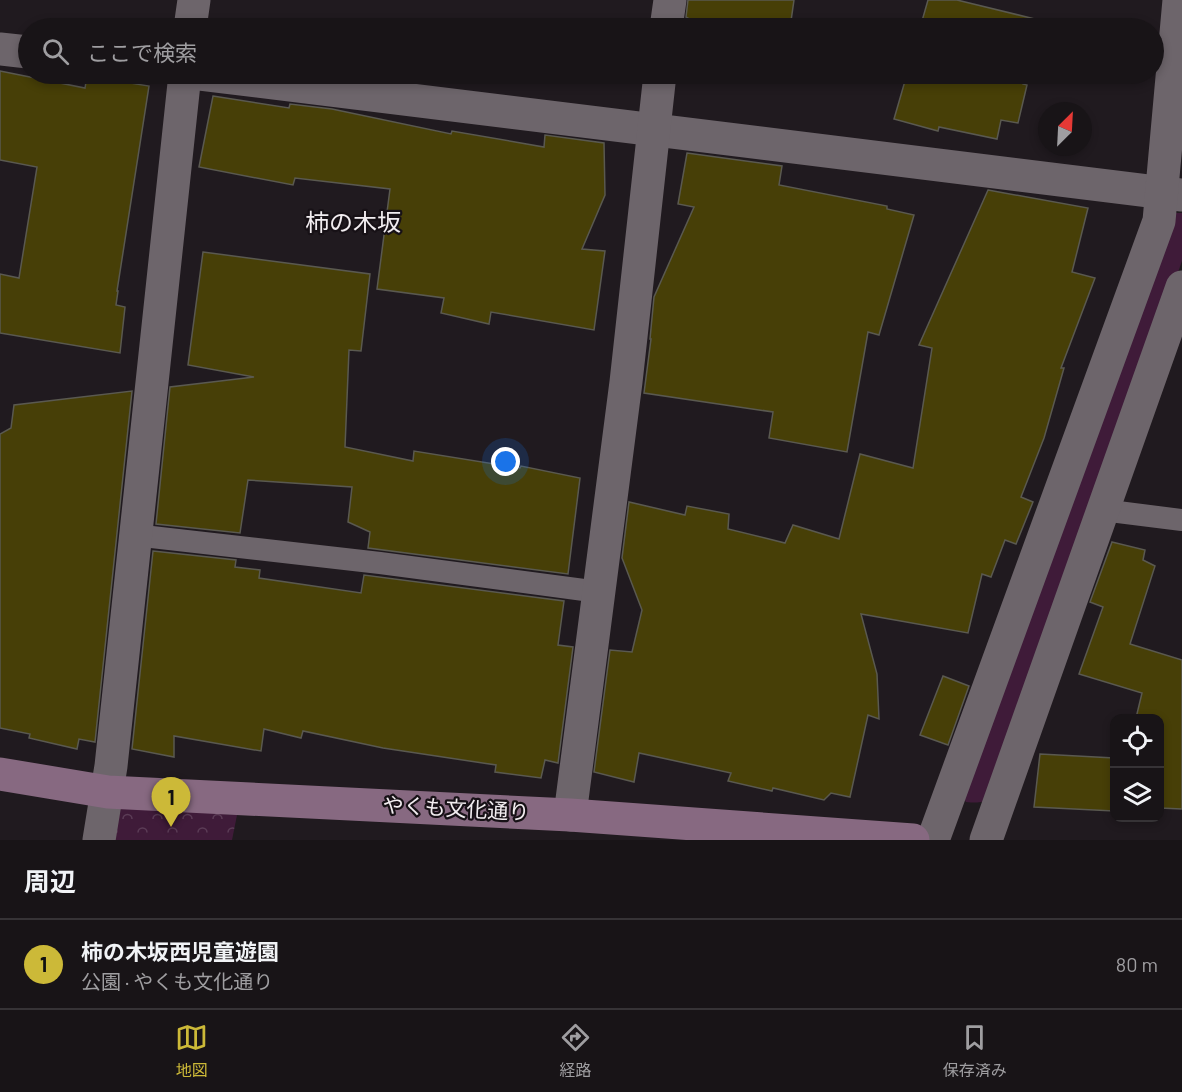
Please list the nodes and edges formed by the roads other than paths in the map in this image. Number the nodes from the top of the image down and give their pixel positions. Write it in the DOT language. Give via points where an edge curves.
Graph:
graph roads {
  1 [pos="194,0"];
  2 [pos="670,0"];
  3 [pos="1179,0"];
  4 [pos="191,18"];
  5 [pos="667,18"];
  6 [pos="0,49"];
  7 [pos="18,51"];
  8 [pos="184,84"];
  9 [pos="281,84"];
  10 [pos="658,84"];
  11 [pos="653,130"];
  12 [pos="1172,194"];
  13 [pos="1182,287"];
  14 [pos="1102,510"];
  15 [pos="1182,520"];
  16 [pos="134,535"];
  17 [pos="599,592"];
  18 [pos="0,774"];
  19 [pos="108,792"];
  20 [pos="570,815"];
  21 [pos="99,840"];
  22 [pos="914,840"];
  23 [pos="933,840"];
  24 [pos="986,840"];
  1 -- 4 [label="street"];
  2 -- 5 [label="street"];
  3 -- 12 [label="street"];
  6 -- 7 [label="street"];
  8 -- 16 [label="street"];
  9 -- 11 [label="street"];
  10 -- 11 [label="street"];
  11 -- 12 [label="street"];
  11 -- 17 [label="street"];
  12 -- 23 [label="street"];
  13 -- 14 [label="street"];
  14 -- 15 [label="lane"];
  14 -- 24 [label="street"];
  16 -- 17 [label="lane" via="380,562"];
  16 -- 19 [label="street"];
  17 -- 20 [label="street"];
  18 -- 19 [label="street, やくも文化通り"];
  19 -- 20 [label="street, やくも文化通り"];
  19 -- 21 [label="street"];
  20 -- 22 [label="street, やくも文化通り"];
}
